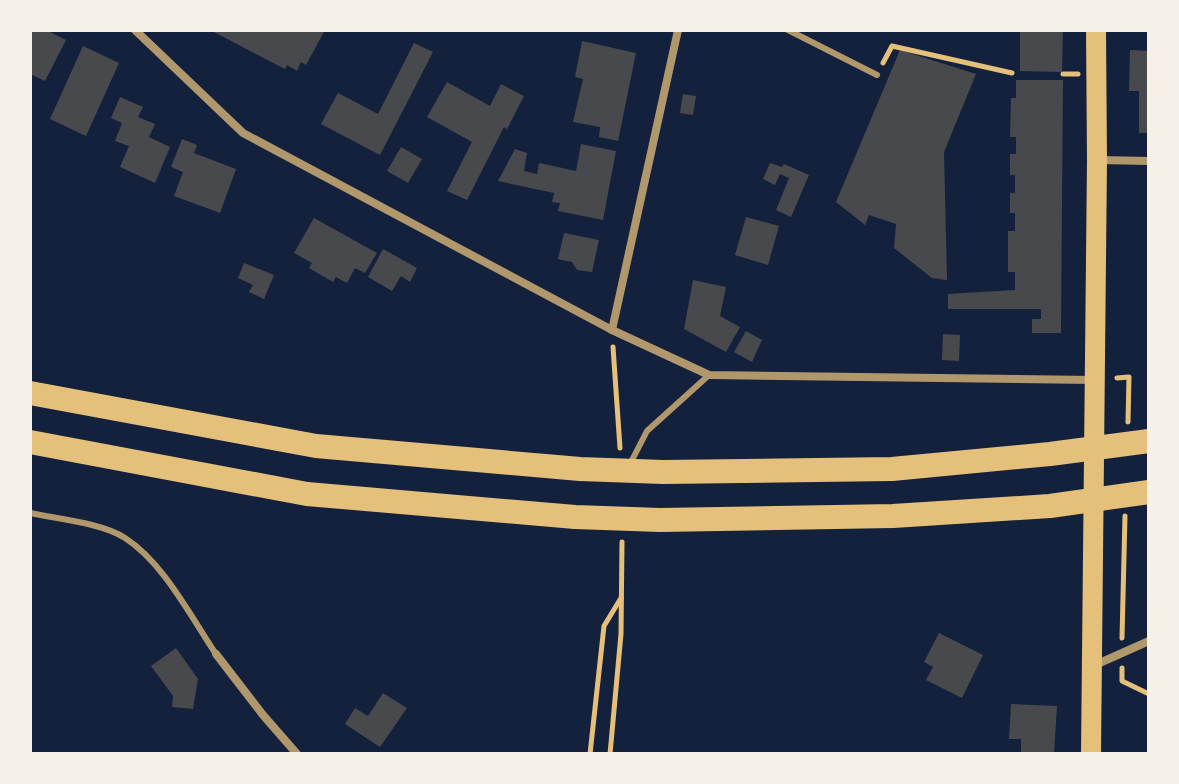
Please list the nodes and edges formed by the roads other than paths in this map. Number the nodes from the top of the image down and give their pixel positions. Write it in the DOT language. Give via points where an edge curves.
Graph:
graph roads {
  1 [pos="135,30"];
  2 [pos="678,30"];
  3 [pos="788,30"];
  4 [pos="1096,30"];
  5 [pos="877,75"];
  6 [pos="1097,160"];
  7 [pos="1149,161"];
  8 [pos="612,330"];
  9 [pos="709,375"];
  10 [pos="1096,380"];
  11 [pos="30,393"];
  12 [pos="30,442"];
  13 [pos="1143,442"];
  14 [pos="622,481"];
  15 [pos="1143,493"];
  16 [pos="30,513"];
  17 [pos="1149,641"];
  18 [pos="216,654"];
  19 [pos="1093,666"];
  20 [pos="297,754"];
  21 [pos="1091,754"];
  1 -- 8 [label="street" via="243,133"];
  2 -- 8 [label="street"];
  3 -- 5 [label="lane"];
  4 -- 6 [label="main road"];
  6 -- 7 [label="street"];
  6 -- 10 [label="main road"];
  8 -- 9 [label="street"];
  9 -- 10 [label="street"];
  9 -- 14 [label="lane" via="647,431"];
  10 -- 19 [label="main road"];
  11 -- 13 [label="highway" via="316,446 580,469 892,469"];
  12 -- 15 [label="highway" via="307,494 575,517 893,516 1050,506"];
  16 -- 18 [label="lane" via="124,537 152,560"];
  17 -- 19 [label="street"];
  18 -- 20 [label="street"];
  19 -- 21 [label="main road"];
}
